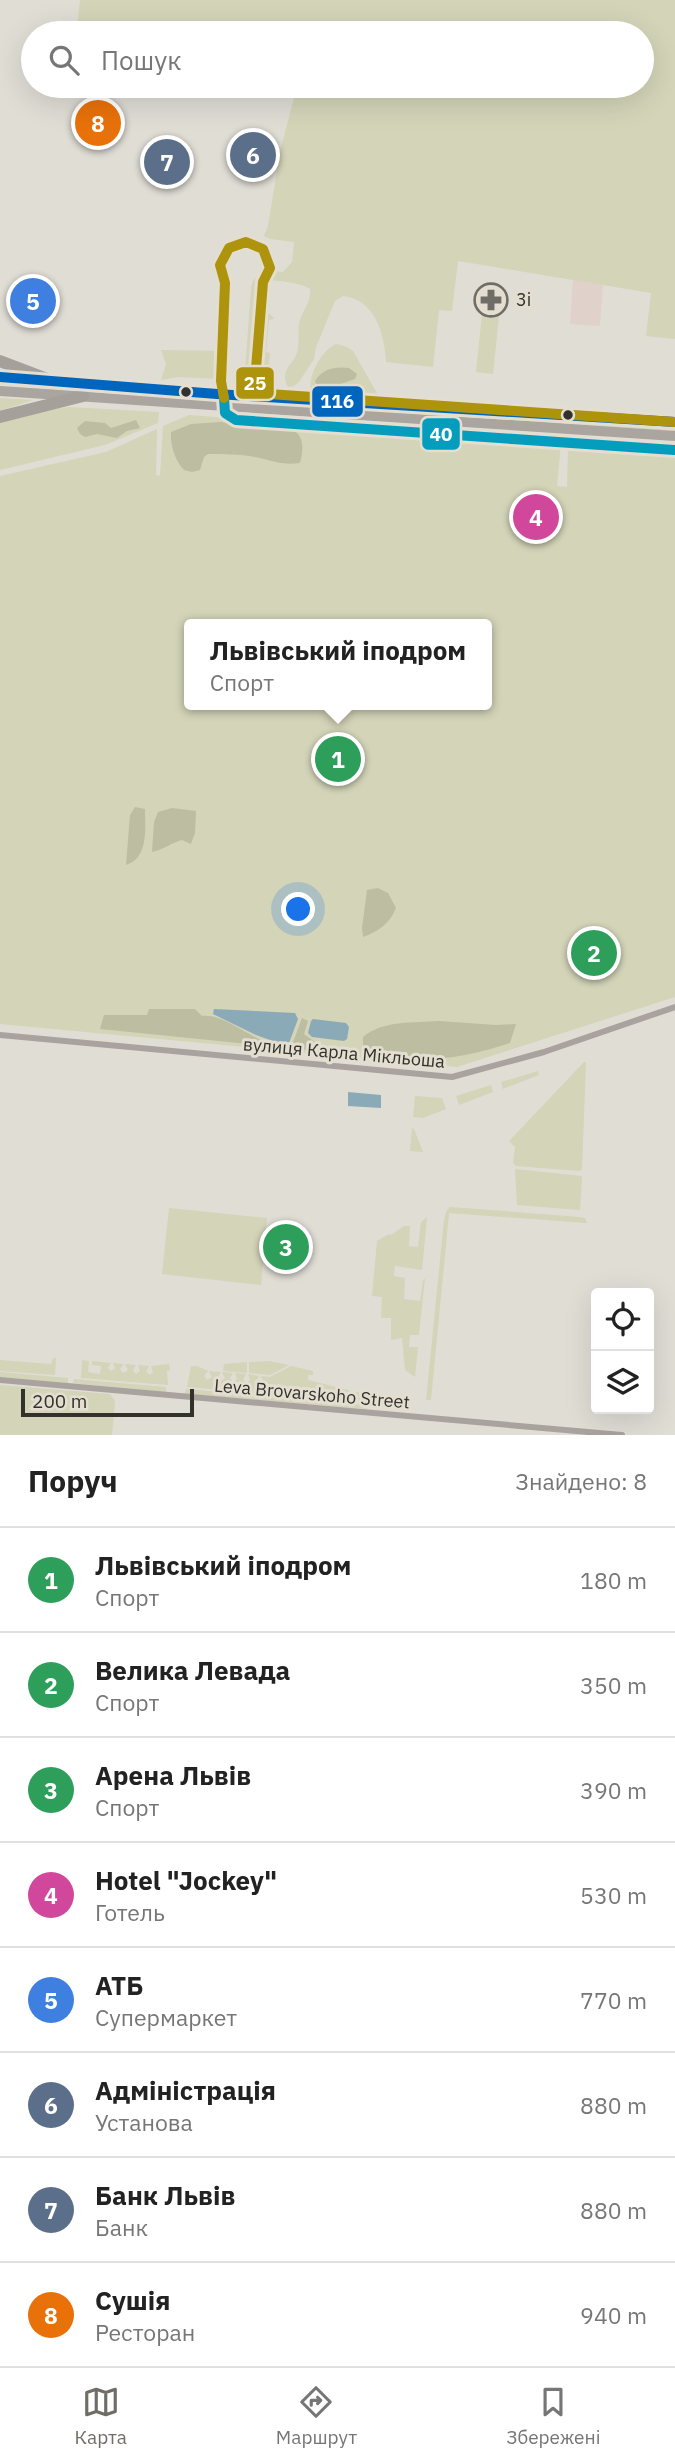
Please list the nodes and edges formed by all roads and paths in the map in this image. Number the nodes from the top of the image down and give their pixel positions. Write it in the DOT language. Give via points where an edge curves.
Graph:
graph roads {
  1 [pos="0,361"];
  2 [pos="0,377"];
  3 [pos="50,380"];
  4 [pos="0,391"];
  5 [pos="83,396"];
  6 [pos="237,400"];
  7 [pos="0,417"];
  8 [pos="675,422"];
  9 [pos="675,436"];
  10 [pos="675,1007"];
  11 [pos="0,1035"];
  12 [pos="0,1380"];
  13 [pos="622,1435"];
  1 -- 3 [label="highway"];
  2 -- 3 [label="main road"];
  3 -- 6 [label="main road"];
  4 -- 5 [label="main road"];
  5 -- 6 [label="main road"];
  5 -- 7 [label="highway"];
  6 -- 8 [label="main road"];
  6 -- 9 [label="main road"];
  10 -- 11 [label="street, вулиця Карла Мікльоша" via="544,1052 452,1077"];
  12 -- 13 [label="street, Leva Brovarskoho Street"];
}
